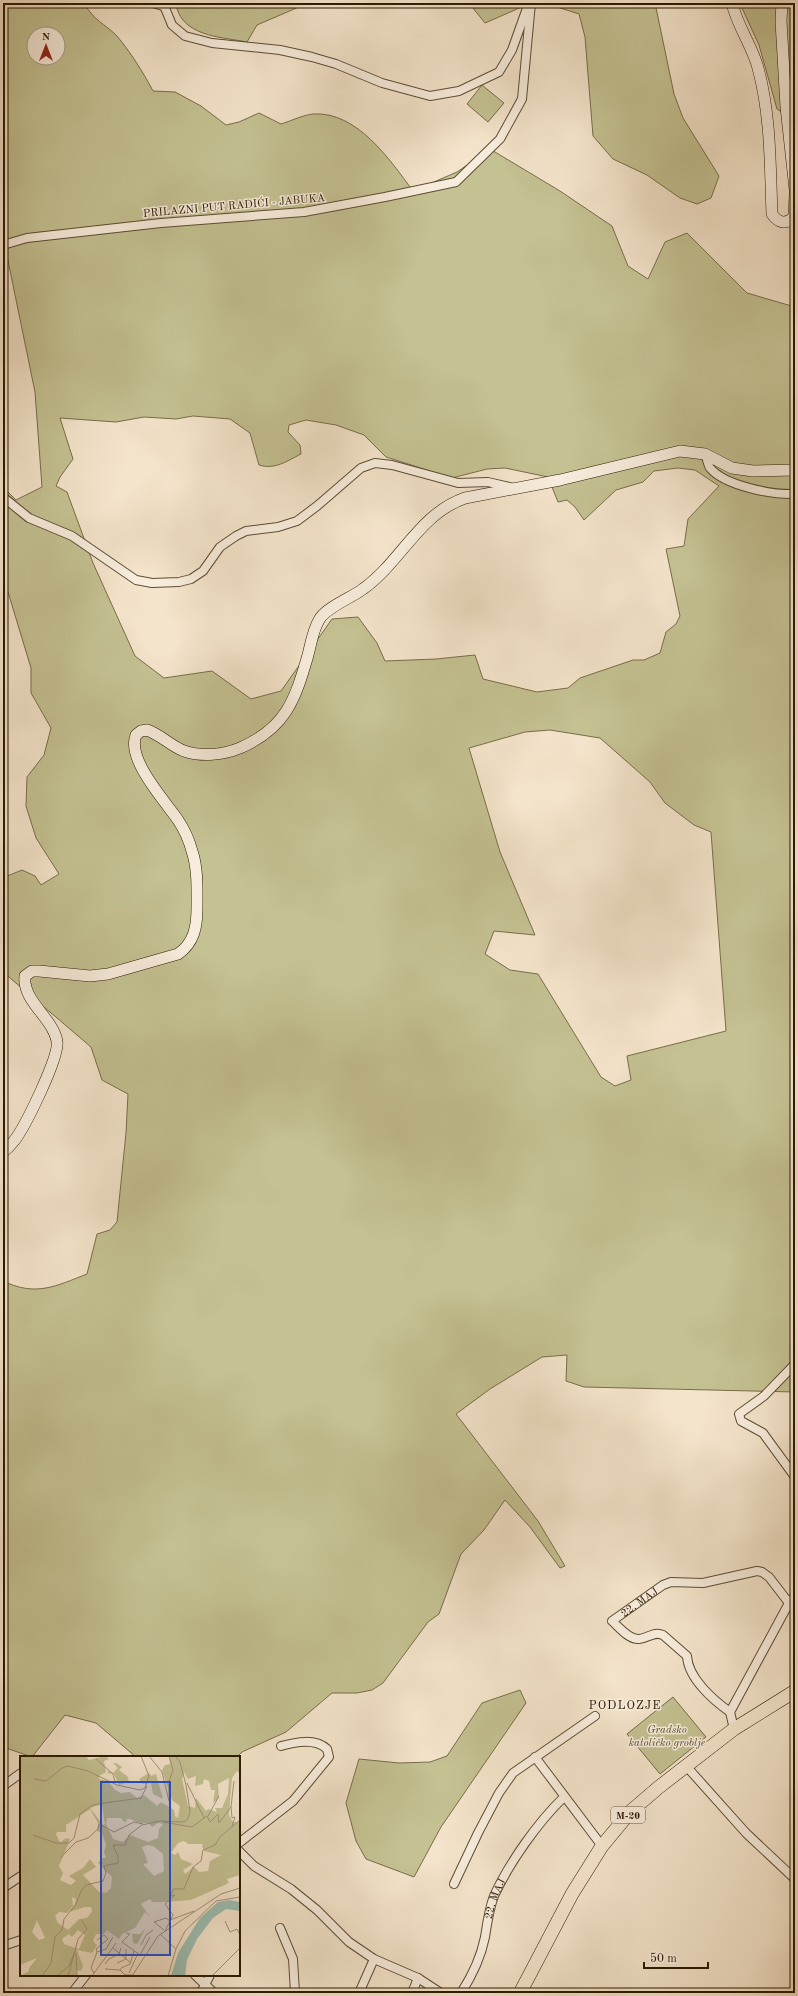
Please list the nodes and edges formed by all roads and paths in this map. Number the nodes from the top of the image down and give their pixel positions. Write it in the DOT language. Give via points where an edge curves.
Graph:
graph roads {
  1 [pos="153,3"];
  2 [pos="530,3"];
  3 [pos="732,3"];
  4 [pos="782,3"];
  5 [pos="163,5"];
  6 [pos="795,190"];
  7 [pos="795,194"];
  8 [pos="3,245"];
  9 [pos="705,454"];
  10 [pos="795,470"];
  11 [pos="514,488"];
  12 [pos="795,494"];
  13 [pos="3,497"];
  14 [pos="3,1152"];
  15 [pos="795,1364"];
  16 [pos="795,1477"];
  17 [pos="795,1596"];
  18 [pos="789,1603"];
  19 [pos="795,1691"];
  20 [pos="730,1712"];
  21 [pos="595,1716"];
  22 [pos="734,1729"];
  23 [pos="281,1746"];
  24 [pos="535,1757"];
  25 [pos="687,1767"];
  26 [pos="20,1774"];
  27 [pos="3,1786"];
  28 [pos="564,1797"];
  29 [pos="240,1842"];
  30 [pos="602,1846"];
  31 [pos="240,1852"];
  32 [pos="20,1877"];
  33 [pos="795,1879"];
  34 [pos="454,1884"];
  35 [pos="3,1888"];
  36 [pos="280,1928"];
  37 [pos="20,1940"];
  38 [pos="3,1946"];
  39 [pos="374,1959"];
  40 [pos="85,1976"];
  41 [pos="196,1976"];
  42 [pos="210,1976"];
  43 [pos="418,1978"];
  44 [pos="206,1985"];
  45 [pos="72,1993"];
  46 [pos="199,1993"];
  47 [pos="214,1993"];
  48 [pos="295,1993"];
  49 [pos="359,1993"];
  50 [pos="412,1993"];
  51 [pos="441,1993"];
  52 [pos="461,1993"];
  53 [pos="520,1993"];
  1 -- 5 [label="street"];
  2 -- 5 [label="street" via="512,50 499,72 459,91 430,96 382,83 312,56 186,36 172,25"];
  2 -- 8 [label="street, PRILAZNI PUT RADIĆI - JABUKA" via="522,99 500,139 456,182 304,212 161,223 27,238"];
  3 -- 7 [label="main road" via="734,14 760,74 768,115 772,214 776,220 783,223 794,217"];
  4 -- 6 [label="main road" via="786,107"];
  9 -- 10 [label="main road" via="732,468 753,471"];
  9 -- 11 [label="main road" via="670,452 560,480"];
  9 -- 12 [label="street" via="710,468 726,480 755,489"];
  11 -- 13 [label="street" via="488,482 458,483 392,465 375,463 361,468 297,521 278,527 246,531 236,536 220,547 203,571 191,579 152,584 136,580 72,536 29,518"];
  11 -- 14 [label="main road" via="465,498 443,508 425,523 383,572 363,589 323,615 316,625 292,700 284,716 273,730 255,742 230,752 202,755 185,751 147,730 136,735 134,746 139,763 161,799 178,820 192,851 196,864 196,926 185,949 172,956 108,974 90,976 32,971 25,976 25,987 56,1035 58,1048 14,1142"];
  15 -- 16 [label="street" via="764,1396 739,1414 741,1421 763,1433"];
  17 -- 18 [label="street"];
  18 -- 20 [label="street"];
  18 -- 20 [label="street, 22. MAJ" via="769,1577 762,1572 750,1571 703,1583 667,1584 612,1621 627,1635 638,1639 659,1633 663,1635 687,1656 691,1672 716,1702"];
  19 -- 22 [label="main road, M-20"];
  20 -- 22 [label="street"];
  21 -- 24 [label="street"];
  22 -- 25 [label="main road, M-20"];
  23 -- 29 [label="street" via="315,1742 327,1749 329,1757 293,1800"];
  24 -- 28 [label="street"];
  24 -- 34 [label="street" via="513,1773 499,1793"];
  25 -- 30 [label="main road, M-20" via="631,1811"];
  25 -- 33 [label="street" via="746,1833"];
  26 -- 27 [label="street"];
  28 -- 30 [label="street"];
  28 -- 52 [label="street, 22. MAJ" via="549,1811 526,1842 494,1896 478,1962"];
  30 -- 53 [label="main road, M-20" via="572,1894"];
  31 -- 39 [label="street" via="254,1866 291,1889 318,1910 341,1936"];
  32 -- 35 [label="street"];
  36 -- 48 [label="street" via="293,1958"];
  37 -- 38 [label="street"];
  39 -- 43 [label="street"];
  39 -- 49 [label="street"];
  40 -- 45 [label="street"];
  41 -- 44 [label="street"];
  42 -- 44 [label="street"];
  43 -- 50 [label="street"];
  43 -- 51 [label="street"];
  44 -- 46 [label="street"];
  44 -- 47 [label="street"];
}
